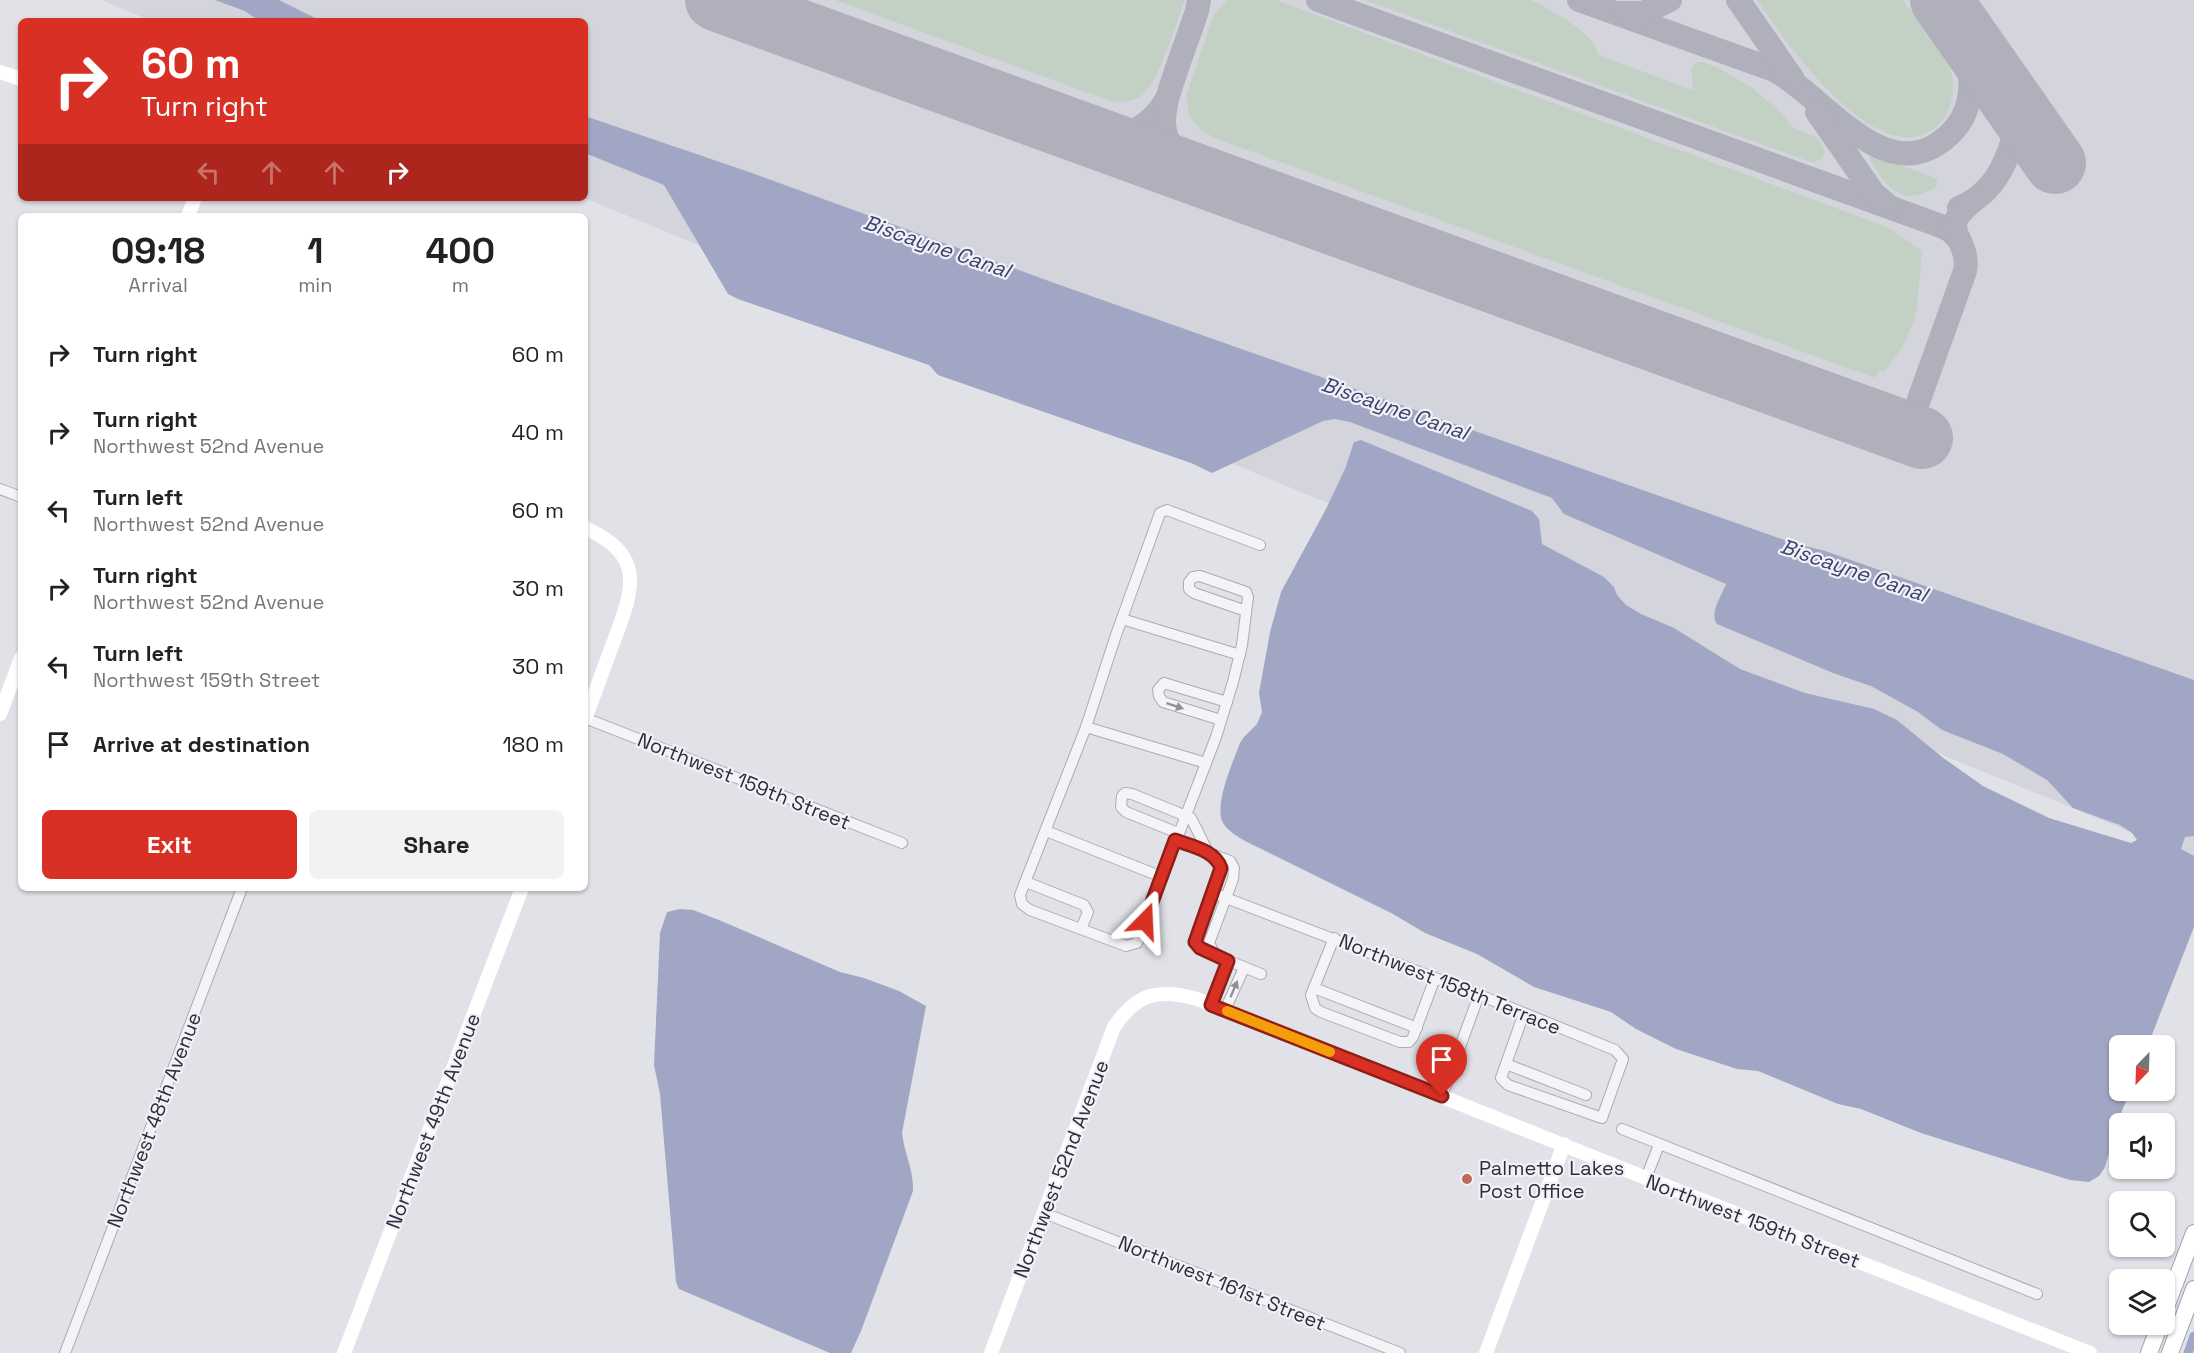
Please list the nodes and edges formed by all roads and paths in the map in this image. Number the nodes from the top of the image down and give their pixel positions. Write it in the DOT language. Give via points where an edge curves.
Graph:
graph roads {
  1 [pos="0,72"];
  2 [pos="18,79"];
  3 [pos="0,489"];
  4 [pos="18,496"];
  5 [pos="588,529"];
  6 [pos="1260,545"];
  7 [pos="1246,611"];
  8 [pos="1122,619"];
  9 [pos="1240,655"];
  10 [pos="18,666"];
  11 [pos="1227,702"];
  12 [pos="588,711"];
  13 [pos="0,714"];
  14 [pos="588,720"];
  15 [pos="1221,720"];
  16 [pos="1086,726"];
  17 [pos="1206,763"];
  18 [pos="1185,814"];
  19 [pos="1047,831"];
  20 [pos="1177,836"];
  21 [pos="902,843"];
  22 [pos="1208,852"];
  23 [pos="1162,877"];
  24 [pos="1026,882"];
  25 [pos="241,891"];
  26 [pos="521,891"];
  27 [pos="1213,893"];
  28 [pos="1226,897"];
  29 [pos="1081,929"];
  30 [pos="1334,938"];
  31 [pos="1215,955"];
  32 [pos="1228,961"];
  33 [pos="1244,968"];
  34 [pos="1261,974"];
  35 [pos="1435,978"];
  36 [pos="1314,988"];
  37 [pos="1479,995"];
  38 [pos="1147,997"];
  39 [pos="1211,1005"];
  40 [pos="1225,1010"];
  41 [pos="1524,1013"];
  42 [pos="1417,1028"];
  43 [pos="1506,1064"];
  44 [pos="1586,1095"];
  45 [pos="1442,1096"];
  46 [pos="1622,1129"];
  47 [pos="1564,1144"];
  48 [pos="1659,1145"];
  49 [pos="1646,1178"];
  50 [pos="1044,1213"];
  51 [pos="2194,1233"];
  52 [pos="2190,1258"];
  53 [pos="2175,1289"];
  54 [pos="2194,1289"];
  55 [pos="2037,1294"];
  56 [pos="2156,1335"];
  57 [pos="65,1353"];
  58 [pos="344,1353"];
  59 [pos="991,1353"];
  60 [pos="1400,1353"];
  61 [pos="1486,1353"];
  62 [pos="2090,1353"];
  63 [pos="2149,1353"];
  64 [pos="2170,1353"];
  1 -- 2 [label="street"];
  3 -- 4 [label="street"];
  5 -- 12 [label="street" via="615,545 624,556 631,586"];
  6 -- 8 [label="street" via="1167,510 1160,513"];
  7 -- 7 [label="street" via="1246,592 1200,576 1189,582 1194,593"];
  7 -- 9 [label="street"];
  8 -- 9 [label="street"];
  8 -- 16 [label="street"];
  9 -- 11 [label="street"];
  10 -- 13 [label="street"];
  11 -- 15 [label="street"];
  11 -- 15 [label="street, one-way" via="1164,683 1158,690 1163,702"];
  14 -- 21 [label="street, Northwest 159th Street"];
  15 -- 17 [label="street"];
  16 -- 17 [label="street"];
  16 -- 19 [label="street"];
  17 -- 18 [label="street"];
  18 -- 20 [label="street"];
  18 -- 20 [label="street" via="1132,794 1122,796 1121,807 1126,812"];
  18 -- 22 [label="street" via="1197,827"];
  19 -- 23 [label="street"];
  19 -- 24 [label="street"];
  20 -- 22 [label="street"];
  20 -- 23 [label="street"];
  22 -- 27 [label="street" via="1221,868"];
  22 -- 28 [label="street" via="1230,861 1234,868"];
  23 -- 29 [label="street" via="1137,943 1126,946"];
  24 -- 29 [label="street" via="1020,895 1022,904"];
  24 -- 29 [label="street" via="1084,905 1088,912"];
  25 -- 57 [label="street, Northwest 48th Avenue"];
  26 -- 58 [label="street, Northwest 49th Avenue"];
  27 -- 28 [label="street, Northwest 158th Terrace"];
  27 -- 31 [label="street" via="1195,942"];
  28 -- 30 [label="street, Northwest 158th Terrace"];
  28 -- 31 [label="street" via="1209,943"];
  30 -- 35 [label="street, Northwest 158th Terrace"];
  30 -- 36 [label="street"];
  31 -- 32 [label="street"];
  32 -- 33 [label="street"];
  32 -- 39 [label="street"];
  33 -- 34 [label="street"];
  40 -- 33 [label="street, one-way"];
  35 -- 37 [label="street, Northwest 158th Terrace"];
  35 -- 42 [label="street"];
  36 -- 42 [label="street"];
  36 -- 42 [label="street" via="1312,1002 1321,1012 1405,1043"];
  37 -- 41 [label="street, Northwest 158th Terrace"];
  37 -- 45 [label="street"];
  38 -- 39 [label="street, Northwest 159th Street" via="1177,993"];
  38 -- 50 [label="street, Northwest 52nd Avenue" via="1135,1003 1114,1027"];
  39 -- 40 [label="street, Northwest 159th Street"];
  40 -- 45 [label="street, Northwest 159th Street"];
  41 -- 43 [label="street"];
  41 -- 43 [label="street, Northwest 158th Terrace" via="1621,1055 1623,1059 1602,1118 1508,1084 1501,1078"];
  43 -- 44 [label="street"];
  45 -- 47 [label="street, Northwest 159th Street"];
  46 -- 48 [label="street, Northwest 159th Street"];
  47 -- 49 [label="street, Northwest 159th Street"];
  47 -- 61 [label="street"];
  48 -- 49 [label="street"];
  48 -- 55 [label="street, Northwest 159th Street"];
  49 -- 62 [label="street, Northwest 159th Street"];
  50 -- 59 [label="street, Northwest 52nd Avenue"];
  50 -- 60 [label="street, Northwest 161st Street"];
  51 -- 52 [label="main road"];
  52 -- 53 [label="main road"];
  54 -- 64 [label="main road"];
  56 -- 63 [label="main road"];
}
